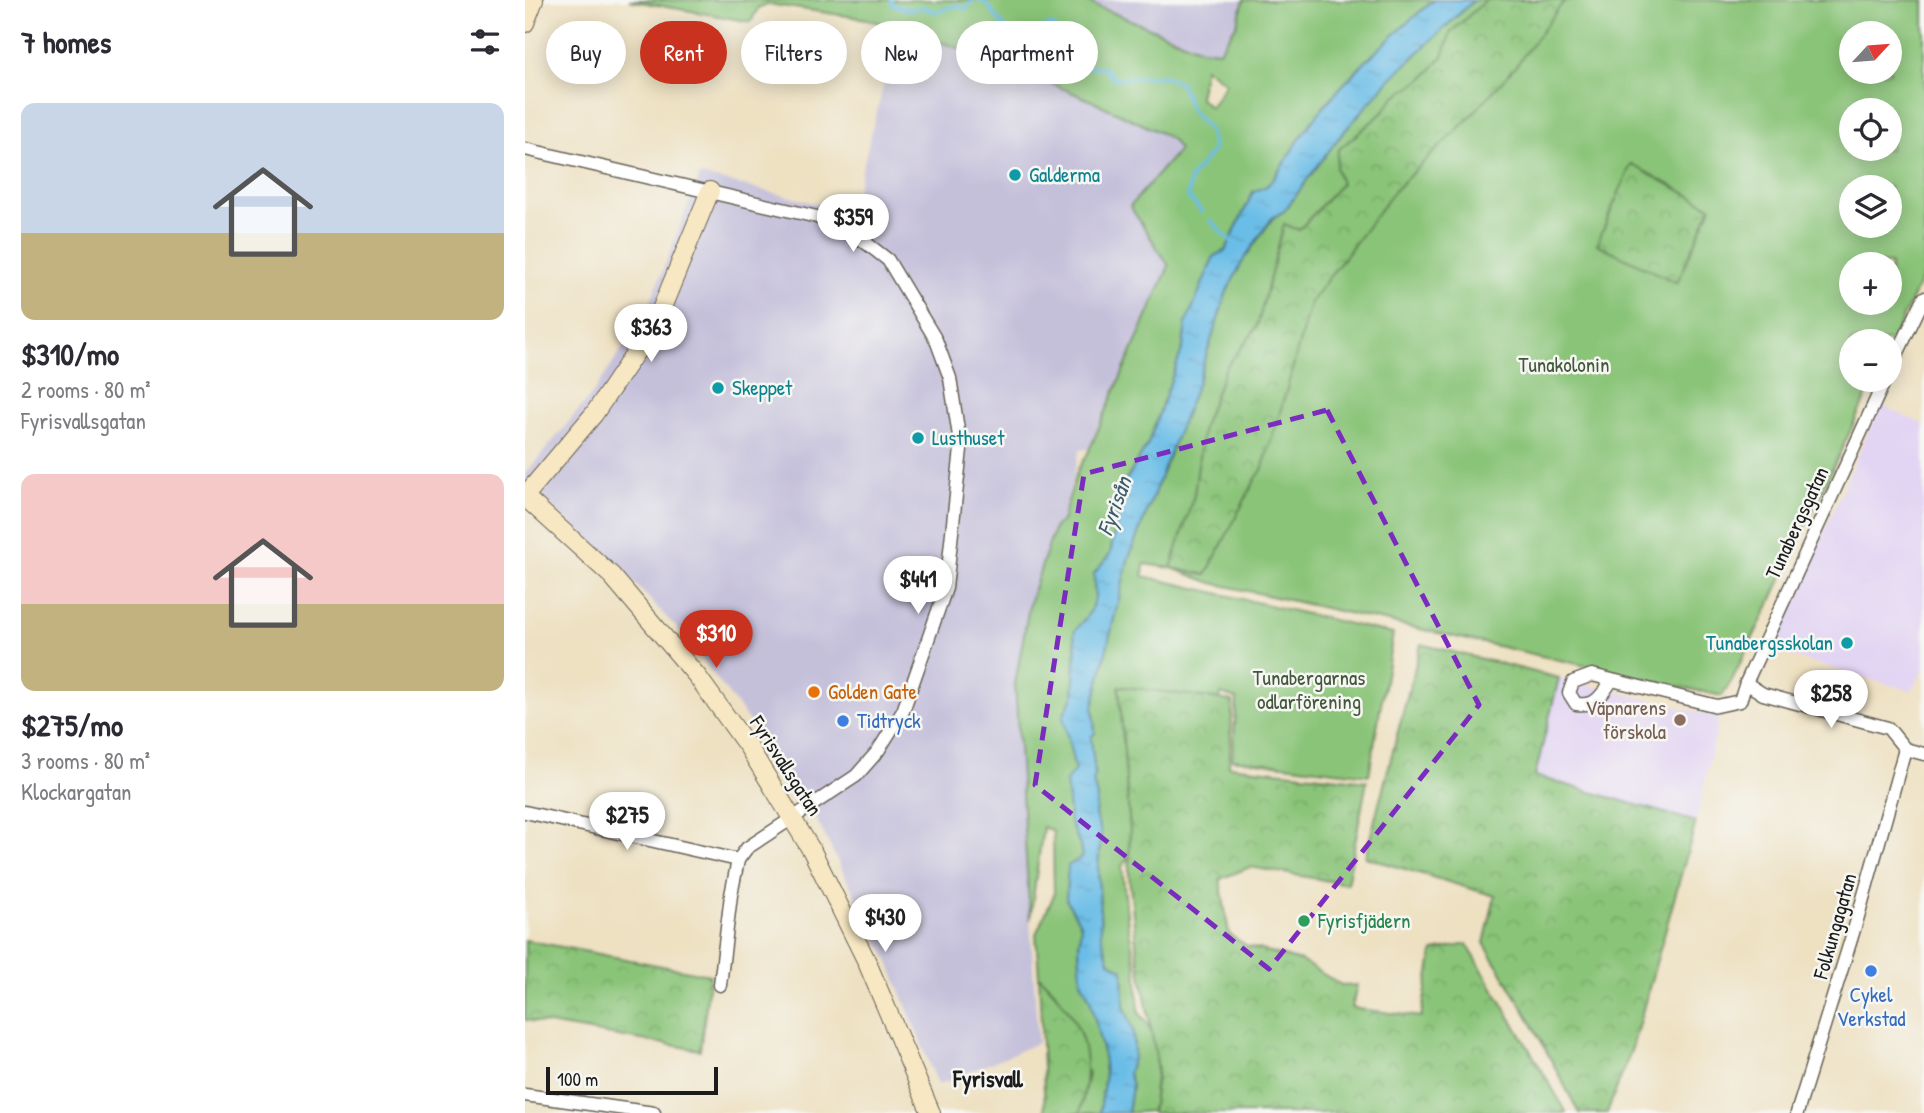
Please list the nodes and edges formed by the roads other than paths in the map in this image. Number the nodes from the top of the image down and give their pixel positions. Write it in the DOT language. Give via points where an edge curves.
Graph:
graph roads {
  1 [pos="534,0"];
  2 [pos="525,23"];
  3 [pos="525,149"];
  4 [pos="710,191"];
  5 [pos="1924,298"];
  6 [pos="1902,344"];
  7 [pos="1879,392"];
  8 [pos="525,496"];
  9 [pos="1612,680"];
  10 [pos="1746,683"];
  11 [pos="1905,749"];
  12 [pos="1924,754"];
  13 [pos="525,812"];
  14 [pos="793,817"];
  15 [pos="738,860"];
  16 [pos="720,985"];
  17 [pos="525,1095"];
  18 [pos="601,1110"];
  19 [pos="654,1113"];
  20 [pos="931,1113"];
  21 [pos="1797,1113"];
  1 -- 2 [label="street"];
  3 -- 4 [label="street"];
  4 -- 8 [label="street" via="656,322 594,414"];
  4 -- 14 [label="street" via="817,217 888,260 936,340 950,378 961,449 946,587 903,711 856,776"];
  5 -- 6 [label="street"];
  7 -- 10 [label="street, Tunabergsgatan"];
  8 -- 14 [label="street, Fyrisvallsgatan" via="603,566 697,676"];
  9 -- 10 [label="street" via="1717,706 1740,701"];
  10 -- 11 [label="street" via="1763,694 1888,728"];
  11 -- 12 [label="street"];
  11 -- 21 [label="street, Folkungagatan"];
  13 -- 15 [label="street"];
  14 -- 15 [label="street" via="747,848"];
  14 -- 20 [label="street, Fyrisvallsgatan" via="866,960"];
  15 -- 16 [label="street"];
  17 -- 18 [label="street"];
  18 -- 19 [label="street"];
}
